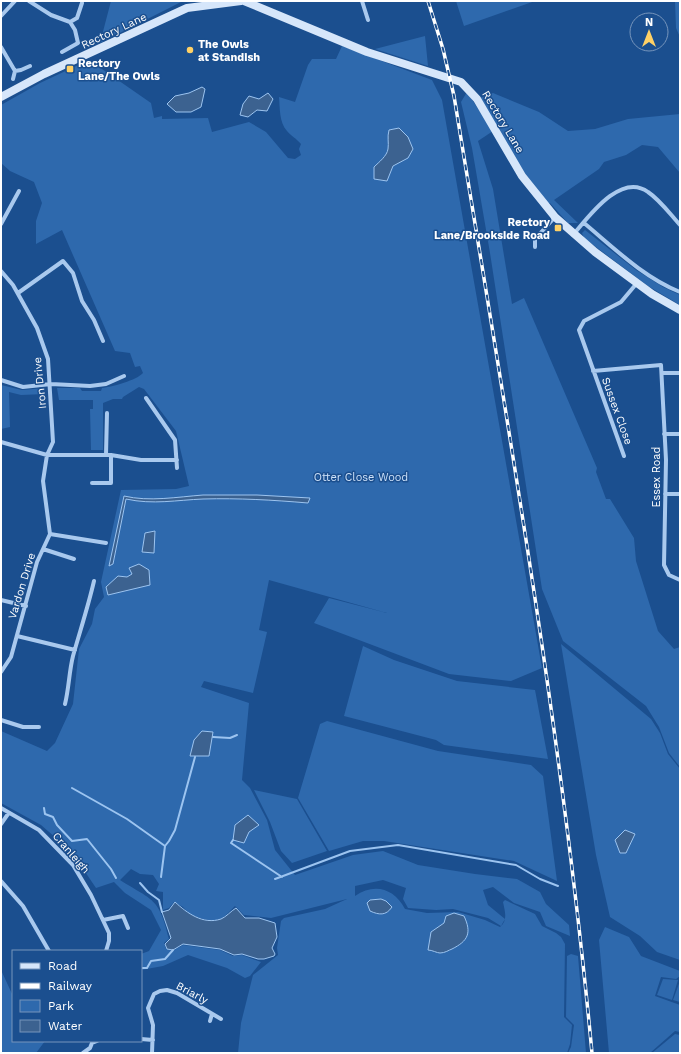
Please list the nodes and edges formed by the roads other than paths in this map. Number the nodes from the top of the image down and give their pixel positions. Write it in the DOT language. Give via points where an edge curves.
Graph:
graph roads {
  1 [pos="15,1"];
  2 [pos="30,1"];
  3 [pos="241,1"];
  4 [pos="244,1"];
  5 [pos="362,1"];
  6 [pos="82,3"];
  7 [pos="1,16"];
  8 [pos="368,20"];
  9 [pos="70,22"];
  10 [pos="1,47"];
  11 [pos="62,52"];
  12 [pos="30,66"];
  13 [pos="15,71"];
  14 [pos="13,79"];
  15 [pos="1,96"];
  16 [pos="19,192"];
  17 [pos="555,217"];
  18 [pos="584,223"];
  19 [pos="1,224"];
  20 [pos="680,225"];
  21 [pos="573,234"];
  22 [pos="529,236"];
  23 [pos="535,239"];
  24 [pos="535,248"];
  25 [pos="1,271"];
  26 [pos="637,283"];
  27 [pos="680,292"];
  28 [pos="18,293"];
  29 [pos="680,310"];
  30 [pos="103,341"];
  31 [pos="593,371"];
  32 [pos="662,373"];
  33 [pos="680,373"];
  34 [pos="124,376"];
  35 [pos="1,380"];
  36 [pos="51,384"];
  37 [pos="146,398"];
  38 [pos="107,413"];
  39 [pos="664,434"];
  40 [pos="680,434"];
  41 [pos="1,442"];
  42 [pos="47,455"];
  43 [pos="109,455"];
  44 [pos="624,456"];
  45 [pos="177,460"];
  46 [pos="177,468"];
  47 [pos="92,483"];
  48 [pos="665,494"];
  49 [pos="680,494"];
  50 [pos="50,534"];
  51 [pos="106,543"];
  52 [pos="43,550"];
  53 [pos="74,559"];
  54 [pos="680,580"];
  55 [pos="94,581"];
  56 [pos="1,600"];
  57 [pos="26,606"];
  58 [pos="17,636"];
  59 [pos="75,650"];
  60 [pos="1,672"];
  61 [pos="64,704"];
  62 [pos="1,720"];
  63 [pos="39,727"];
  64 [pos="1,808"];
  65 [pos="8,814"];
  66 [pos="1,824"];
  67 [pos="1,881"];
  68 [pos="103,920"];
  69 [pos="128,928"];
  70 [pos="48,950"];
  71 [pos="106,950"];
  72 [pos="212,1014"];
  73 [pos="221,1020"];
  74 [pos="210,1021"];
  75 [pos="142,1039"];
  76 [pos="153,1040"];
  77 [pos="94,1042"];
  78 [pos="83,1053"];
  79 [pos="152,1053"];
  1 -- 7 [label="street"];
  2 -- 9 [label="street" via="51,15"];
  3 -- 15 [label="main road, Rectory Lane" via="188,8"];
  4 -- 17 [label="main road, Rectory Lane" via="367,52 461,82 477,99 522,176"];
  5 -- 8 [label="street"];
  6 -- 9 [label="street" via="77,18"];
  9 -- 11 [label="street" via="78,43"];
  10 -- 13 [label="street"];
  12 -- 13 [label="street"];
  13 -- 14 [label="street"];
  16 -- 19 [label="street"];
  17 -- 21 [label="main road, Rectory Lane"];
  17 -- 23 [label="street"];
  18 -- 20 [label="street" via="614,192 622,187 633,186 648,191"];
  18 -- 21 [label="street"];
  18 -- 27 [label="street" via="647,274 666,287"];
  21 -- 26 [label="main road, Rectory Lane"];
  22 -- 23 [label="street"];
  23 -- 24 [label="street"];
  25 -- 28 [label="street, Iron Drive"];
  26 -- 29 [label="main road, Rectory Lane"];
  26 -- 31 [label="street, Sussex Close" via="621,302 584,320 579,326 579,333"];
  28 -- 30 [label="street" via="63,261 73,273 82,301"];
  28 -- 36 [label="street, Iron Drive" via="37,328 48,359"];
  31 -- 32 [label="street, Essex Road" via="661,365"];
  31 -- 44 [label="street, Sussex Close"];
  32 -- 33 [label="street"];
  32 -- 39 [label="street, Essex Road"];
  34 -- 36 [label="street" via="106,384 90,386"];
  35 -- 36 [label="street" via="23,387"];
  36 -- 42 [label="street, Iron Drive" via="53,442"];
  37 -- 45 [label="street" via="175,440"];
  38 -- 43 [label="street"];
  39 -- 40 [label="street"];
  39 -- 48 [label="street, Essex Road"];
  41 -- 42 [label="street"];
  42 -- 43 [label="street"];
  42 -- 50 [label="street" via="42,481"];
  43 -- 45 [label="street" via="141,460"];
  43 -- 47 [label="street" via="111,483"];
  45 -- 46 [label="street"];
  48 -- 49 [label="street"];
  48 -- 54 [label="street, Essex Road" via="665,569 671,577"];
  50 -- 51 [label="street"];
  50 -- 52 [label="street, Vardon Drive"];
  52 -- 53 [label="street, Vardon Drive"];
  52 -- 57 [label="street, Vardon Drive" via="37,562"];
  55 -- 59 [label="street"];
  56 -- 57 [label="street"];
  57 -- 58 [label="street, Vardon Drive"];
  58 -- 59 [label="street"];
  58 -- 60 [label="street, Vardon Drive" via="11,657"];
  59 -- 61 [label="street"];
  62 -- 63 [label="street" via="23,727"];
  64 -- 65 [label="street, Cranleigh"];
  65 -- 66 [label="street"];
  65 -- 68 [label="street, Cranleigh" via="32,825 67,858 86,884"];
  67 -- 70 [label="street" via="23,906"];
  68 -- 69 [label="street" via="123,916"];
  68 -- 71 [label="street, Cranleigh" via="109,937"];
  72 -- 73 [label="street, Briarly"];
  72 -- 74 [label="street"];
  72 -- 76 [label="street, Briarly" via="177,992 160,991 154,994 148,1008 153,1025"];
  75 -- 76 [label="street"];
  76 -- 79 [label="street, Briarly"];
  77 -- 78 [label="street"];
}
